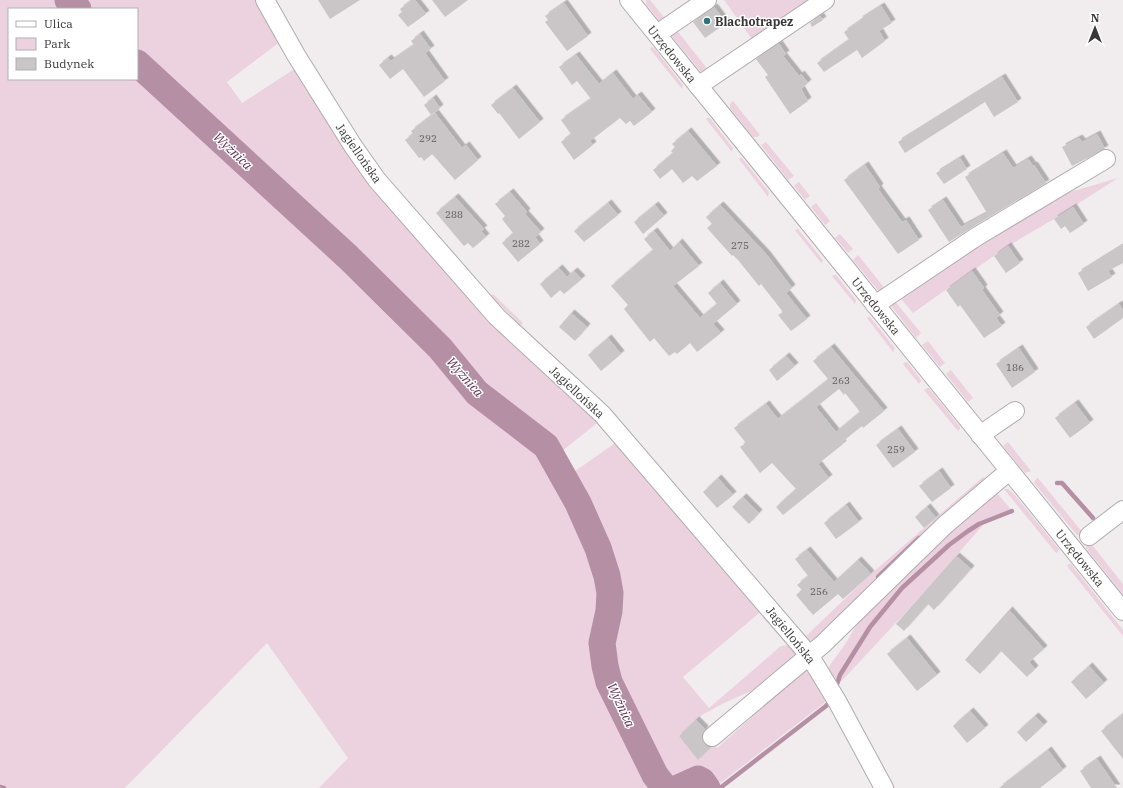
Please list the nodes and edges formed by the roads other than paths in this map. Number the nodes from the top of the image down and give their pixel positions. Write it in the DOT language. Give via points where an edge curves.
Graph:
graph roads {
  1 [pos="265,0"];
  2 [pos="629,0"];
  3 [pos="707,0"];
  4 [pos="825,0"];
  5 [pos="657,34"];
  6 [pos="698,86"];
  7 [pos="1106,159"];
  8 [pos="874,305"];
  9 [pos="1015,411"];
  10 [pos="980,435"];
  11 [pos="1009,471"];
  12 [pos="1123,510"];
  13 [pos="1089,536"];
  14 [pos="1123,611"];
  15 [pos="809,655"];
  16 [pos="712,737"];
  17 [pos="884,788"];
  1 -- 15 [label="street, Jagiellońska" via="300,62 377,180 497,317 602,414"];
  2 -- 5 [label="street, Urzędowska"];
  3 -- 5 [label="street"];
  4 -- 6 [label="street"];
  5 -- 6 [label="street, Urzędowska"];
  6 -- 8 [label="street, Urzędowska"];
  7 -- 8 [label="street" via="976,237"];
  8 -- 10 [label="street, Urzędowska"];
  9 -- 10 [label="street"];
  10 -- 11 [label="street, Urzędowska"];
  11 -- 14 [label="street, Urzędowska"];
  11 -- 15 [label="street" via="945,525"];
  12 -- 13 [label="street"];
  15 -- 16 [label="street"];
  15 -- 17 [label="street, Jagiellońska"];
}
